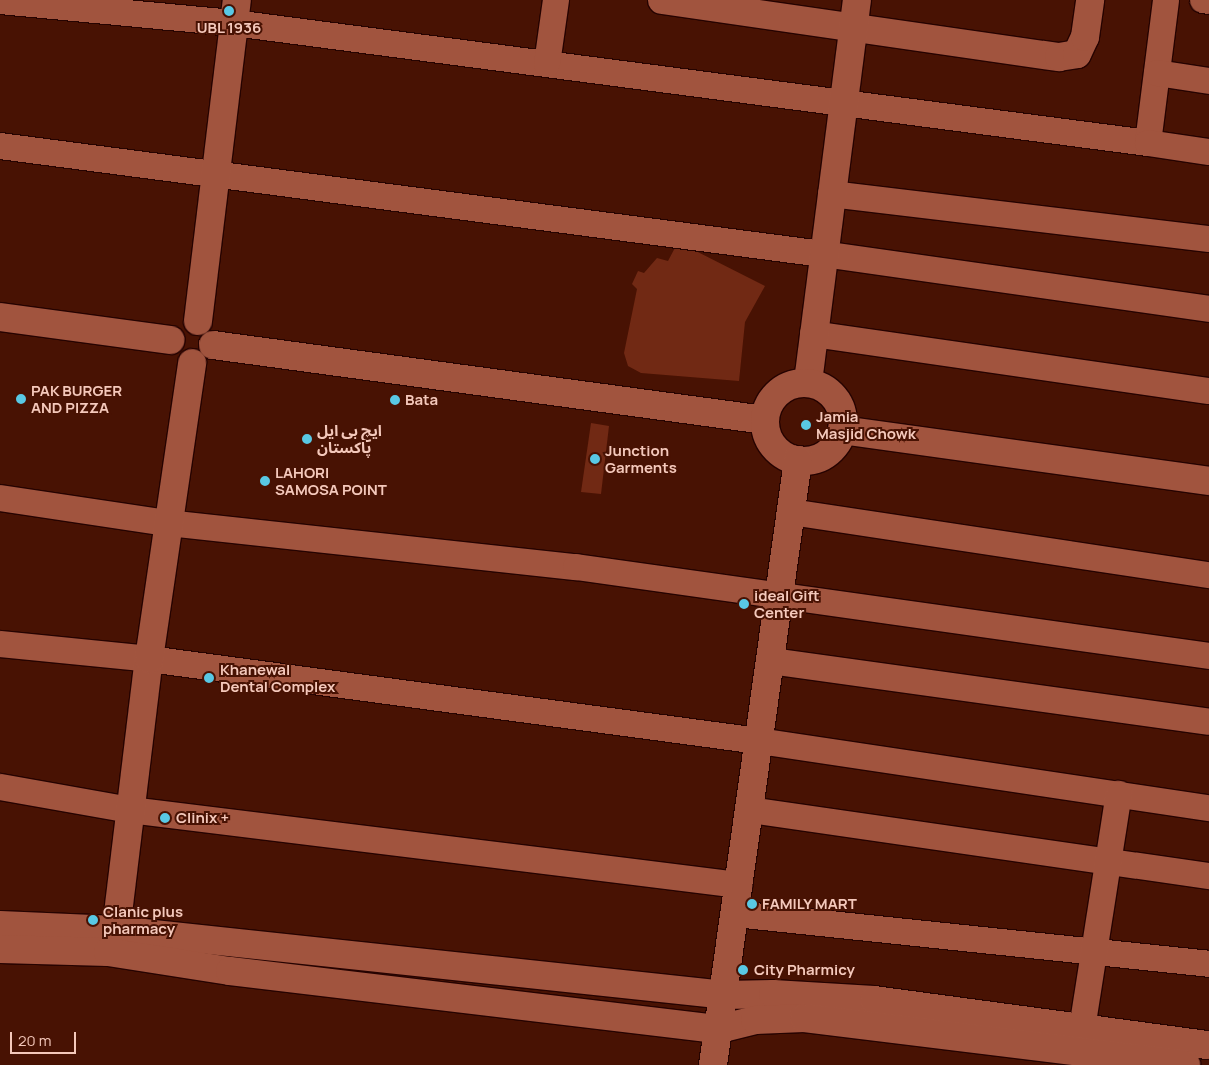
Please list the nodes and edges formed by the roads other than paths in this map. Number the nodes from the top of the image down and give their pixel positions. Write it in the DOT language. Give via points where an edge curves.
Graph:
graph roads {
  1 [pos="556,0"];
  2 [pos="662,0"];
  3 [pos="858,0"];
  4 [pos="1090,0"];
  5 [pos="1166,0"];
  6 [pos="1203,0"];
  7 [pos="0,1"];
  8 [pos="1209,1"];
  9 [pos="235,12"];
  10 [pos="854,29"];
  11 [pos="547,64"];
  12 [pos="1157,73"];
  13 [pos="1209,81"];
  14 [pos="844,101"];
  15 [pos="1148,144"];
  16 [pos="0,146"];
  17 [pos="1209,152"];
  18 [pos="215,174"];
  19 [pos="831,194"];
  20 [pos="1209,239"];
  21 [pos="823,254"];
  22 [pos="1209,309"];
  23 [pos="0,317"];
  24 [pos="198,321"];
  25 [pos="813,334"];
  26 [pos="170,340"];
  27 [pos="213,346"];
  28 [pos="192,364"];
  29 [pos="808,382"];
  30 [pos="1209,391"];
  31 [pos="765,420"];
  32 [pos="842,430"];
  33 [pos="798,460"];
  34 [pos="1209,481"];
  35 [pos="0,498"];
  36 [pos="791,512"];
  37 [pos="168,523"];
  38 [pos="1209,575"];
  39 [pos="780,596"];
  40 [pos="0,644"];
  41 [pos="1209,656"];
  42 [pos="149,658"];
  43 [pos="771,661"];
  44 [pos="1209,722"];
  45 [pos="759,740"];
  46 [pos="0,788"];
  47 [pos="1119,794"];
  48 [pos="1209,808"];
  49 [pos="130,810"];
  50 [pos="750,810"];
  51 [pos="1108,861"];
  52 [pos="1209,876"];
  53 [pos="739,885"];
  54 [pos="735,914"];
  55 [pos="0,925"];
  56 [pos="116,930"];
  57 [pos="0,949"];
  58 [pos="1094,949"];
  59 [pos="1209,964"];
  60 [pos="725,995"];
  61 [pos="719,1029"];
  62 [pos="1082,1029"];
  63 [pos="1209,1045"];
  64 [pos="713,1065"];
  65 [pos="1186,1065"];
  1 -- 11 [label="street"];
  2 -- 10 [label="street"];
  3 -- 10 [label="street"];
  4 -- 10 [label="street" via="1085,37 1077,54 1059,57"];
  5 -- 12 [label="street"];
  6 -- 8 [label="street"];
  7 -- 9 [label="street"];
  9 -- 11 [label="street"];
  9 -- 18 [label="street"];
  10 -- 14 [label="street"];
  11 -- 14 [label="street"];
  12 -- 13 [label="street"];
  12 -- 15 [label="street"];
  14 -- 15 [label="street"];
  14 -- 19 [label="street"];
  15 -- 17 [label="street"];
  16 -- 18 [label="street"];
  18 -- 21 [label="street"];
  18 -- 24 [label="street"];
  19 -- 20 [label="street"];
  19 -- 21 [label="street"];
  21 -- 22 [label="street"];
  21 -- 25 [label="street"];
  23 -- 26 [label="street"];
  24 -- 26 [label="street" via="179,324"];
  24 -- 27 [label="street" via="211,333"];
  25 -- 29 [label="street"];
  25 -- 30 [label="street"];
  26 -- 28 [label="street" via="178,359"];
  27 -- 28 [label="street" via="208,356"];
  27 -- 31 [label="street"];
  28 -- 37 [label="street"];
  29 -- 31 [label="street" via="783,389 774,397"];
  29 -- 32 [label="street" via="832,393 840,404"];
  31 -- 33 [label="street" via="772,444 781,453"];
  32 -- 33 [label="street" via="828,453 817,459"];
  32 -- 34 [label="street"];
  33 -- 36 [label="street"];
  35 -- 37 [label="street"];
  36 -- 38 [label="street"];
  36 -- 39 [label="street"];
  37 -- 39 [label="street" via="576,567"];
  37 -- 42 [label="street"];
  39 -- 41 [label="street"];
  39 -- 43 [label="street"];
  40 -- 42 [label="street"];
  42 -- 45 [label="street"];
  42 -- 49 [label="street"];
  43 -- 44 [label="street"];
  43 -- 45 [label="street"];
  45 -- 47 [label="street"];
  45 -- 50 [label="street"];
  46 -- 49 [label="street"];
  47 -- 48 [label="street"];
  47 -- 51 [label="street"];
  49 -- 53 [label="street"];
  49 -- 56 [label="street"];
  50 -- 51 [label="street"];
  50 -- 53 [label="street"];
  51 -- 52 [label="street"];
  51 -- 58 [label="street"];
  53 -- 54 [label="street"];
  54 -- 58 [label="street"];
  54 -- 60 [label="street"];
  55 -- 56 [label="street"];
  56 -- 60 [label="street"];
  57 -- 61 [label="street" via="108,952 230,971"];
  58 -- 59 [label="street"];
  58 -- 62 [label="street"];
  60 -- 61 [label="street"];
  60 -- 62 [label="street" via="773,994 874,1000"];
  61 -- 64 [label="street"];
  61 -- 65 [label="street" via="755,1020 804,1018"];
  62 -- 63 [label="street"];
}
